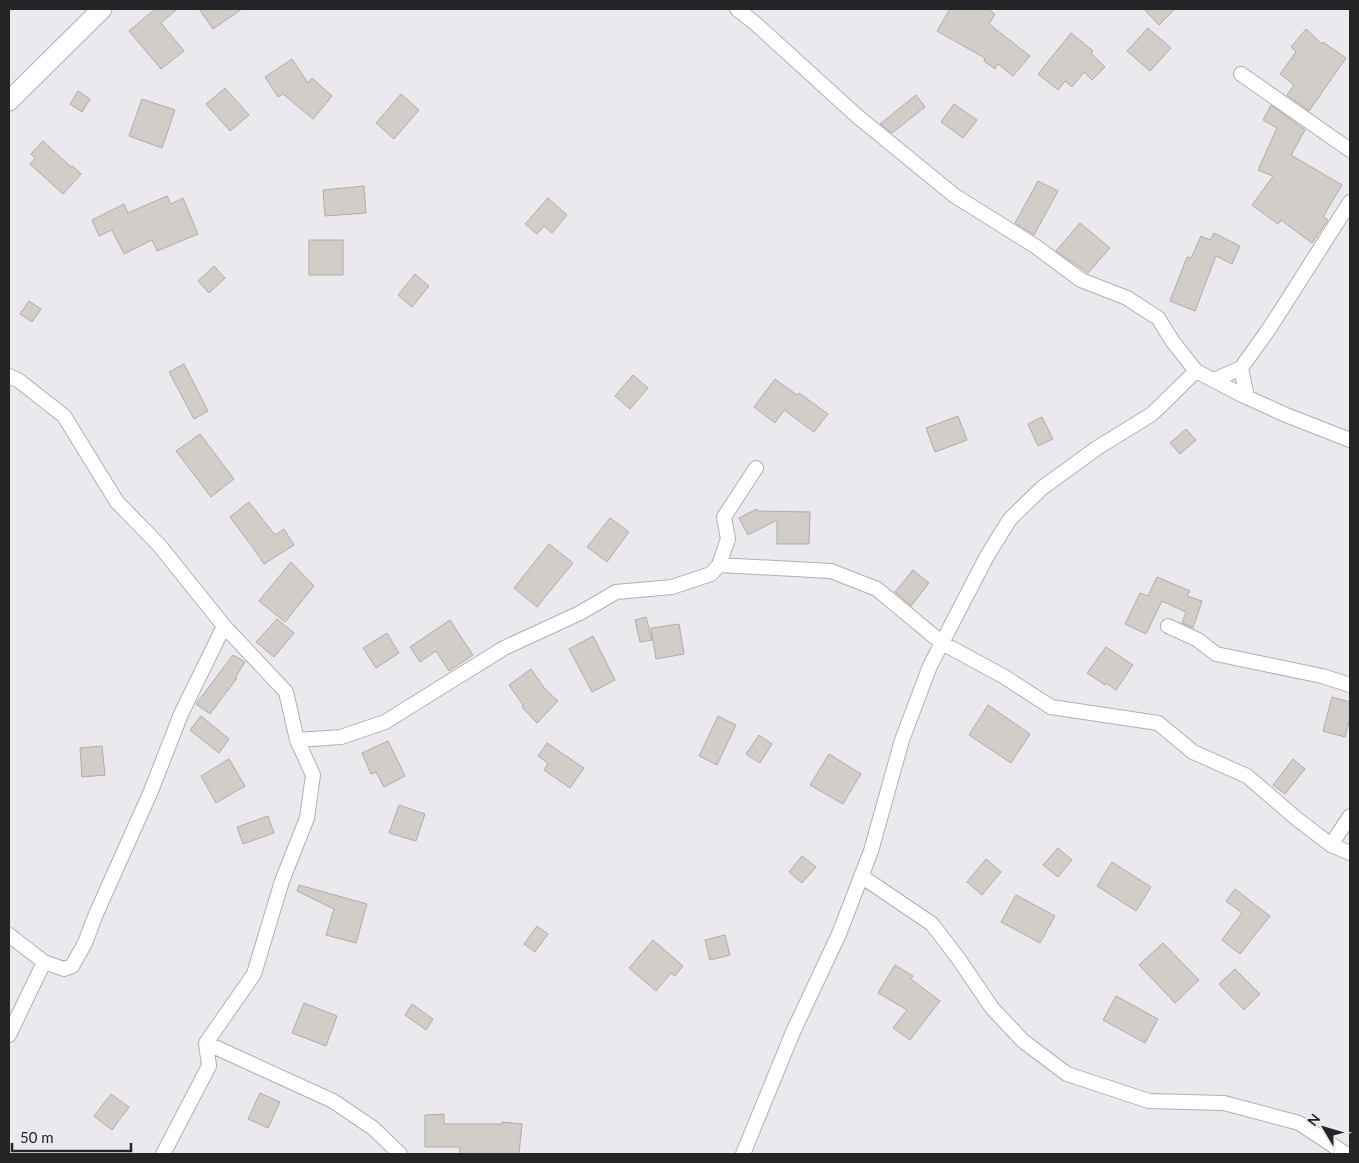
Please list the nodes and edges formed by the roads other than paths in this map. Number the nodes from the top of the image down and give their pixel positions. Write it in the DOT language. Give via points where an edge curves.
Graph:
graph roads {
  1 [pos="102,9"];
  2 [pos="737,9"];
  3 [pos="1241,74"];
  4 [pos="9,101"];
  5 [pos="1350,150"];
  6 [pos="1350,202"];
  7 [pos="1241,368"];
  8 [pos="1196,371"];
  9 [pos="9,376"];
  10 [pos="1214,380"];
  11 [pos="1247,397"];
  12 [pos="1350,440"];
  13 [pos="756,468"];
  14 [pos="719,565"];
  15 [pos="224,626"];
  16 [pos="1168,626"];
  17 [pos="942,643"];
  18 [pos="1350,685"];
  19 [pos="297,740"];
  20 [pos="1350,816"];
  21 [pos="1331,845"];
  22 [pos="1350,853"];
  23 [pos="861,876"];
  24 [pos="9,935"];
  25 [pos="44,962"];
  26 [pos="9,1035"];
  27 [pos="206,1043"];
  28 [pos="163,1154"];
  29 [pos="400,1154"];
  30 [pos="743,1154"];
  31 [pos="1346,1154"];
  1 -- 4 [label="main road"];
  2 -- 8 [label="street" via="857,116 955,196 1035,246 1081,280 1127,298 1158,318"];
  3 -- 5 [label="street"];
  6 -- 7 [label="street"];
  7 -- 10 [label="street"];
  7 -- 11 [label="street"];
  8 -- 10 [label="street"];
  8 -- 17 [label="street" via="1152,414 1042,488 1010,519"];
  9 -- 15 [label="street" via="64,416 117,502 160,545"];
  10 -- 11 [label="street"];
  11 -- 12 [label="street"];
  13 -- 14 [label="street" via="724,517 728,539"];
  14 -- 17 [label="street" via="831,570 877,589"];
  14 -- 19 [label="street" via="712,574 672,586 616,592 580,613 504,648 385,722 341,737"];
  15 -- 19 [label="street" via="286,692"];
  15 -- 25 [label="street" via="181,714 85,943 72,966 64,969"];
  16 -- 18 [label="street" via="1198,640 1216,654"];
  17 -- 21 [label="street" via="1051,707 1158,723 1193,752 1247,776"];
  17 -- 23 [label="street" via="902,740"];
  19 -- 27 [label="street" via="313,775 307,818 282,882 254,974"];
  20 -- 21 [label="street"];
  21 -- 22 [label="street"];
  23 -- 30 [label="street"];
  23 -- 31 [label="street" via="932,924 992,1008 1023,1041 1068,1074 1148,1101 1224,1103 1299,1123"];
  24 -- 25 [label="street"];
  25 -- 26 [label="street"];
  27 -- 28 [label="street" via="209,1066"];
  27 -- 29 [label="street" via="333,1101 373,1128"];
}
